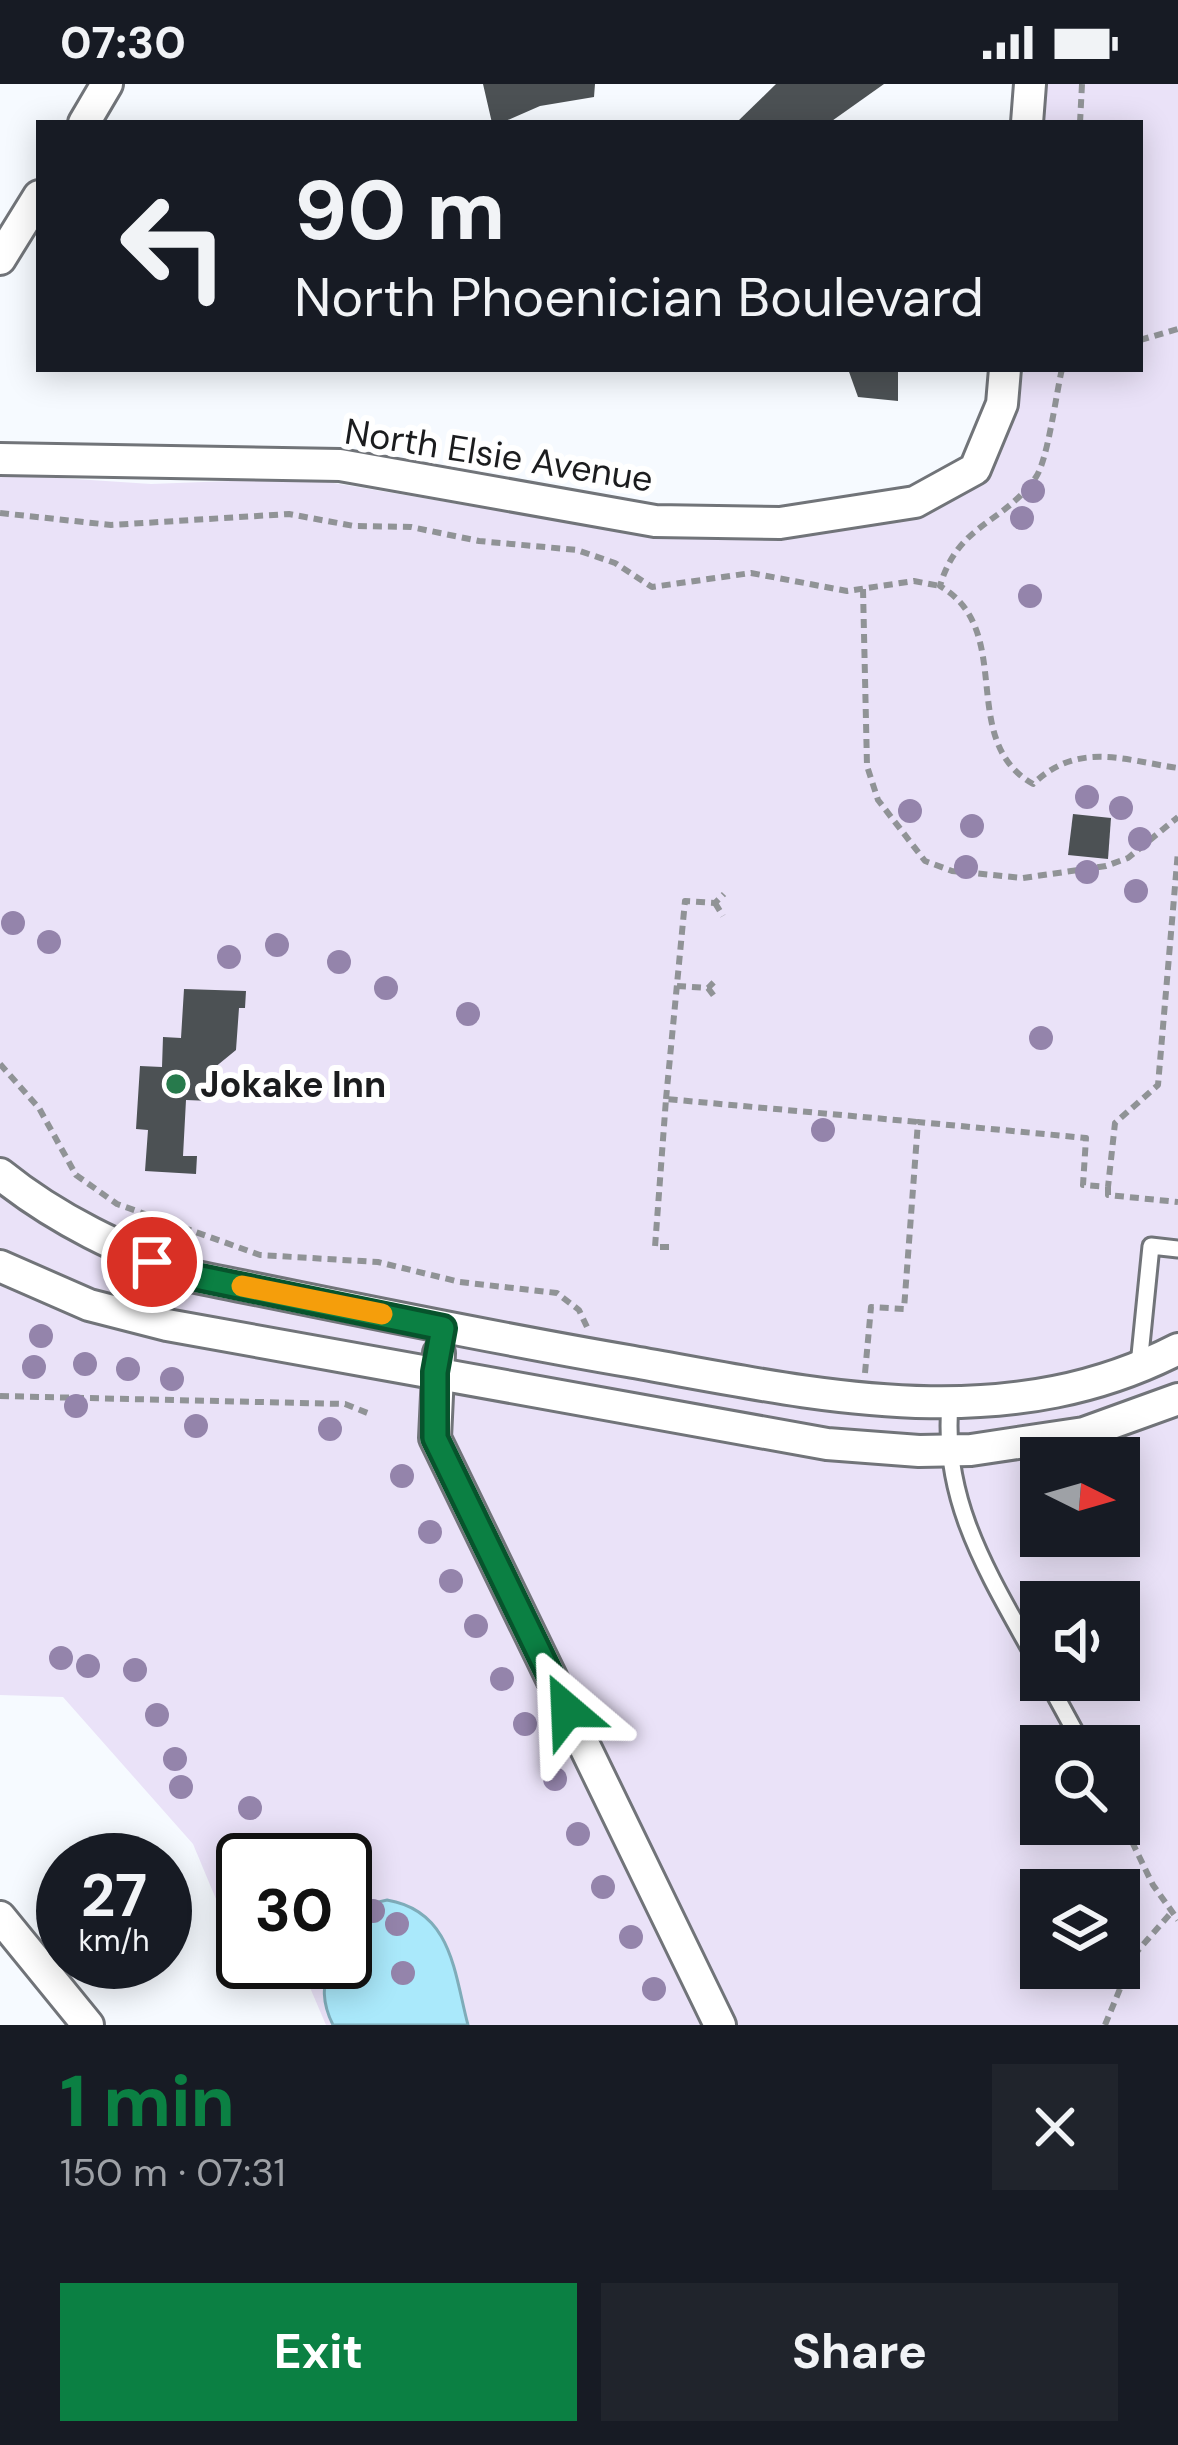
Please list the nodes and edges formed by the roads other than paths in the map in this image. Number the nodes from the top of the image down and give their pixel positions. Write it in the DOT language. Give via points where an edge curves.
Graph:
graph roads {
  1 [pos="107,84"];
  2 [pos="1030,84"];
  3 [pos="86,120"];
  4 [pos="1027,120"];
  5 [pos="36,201"];
  6 [pos="0,259"];
  7 [pos="1005,372"];
  8 [pos="0,459"];
  9 [pos="0,1174"];
  10 [pos="1178,1249"];
  11 [pos="0,1266"];
  12 [pos="443,1328"];
  13 [pos="1178,1348"];
  14 [pos="1139,1368"];
  15 [pos="435,1372"];
  16 [pos="1178,1399"];
  17 [pos="950,1404"];
  18 [pos="946,1451"];
  19 [pos="1020,1630"];
  20 [pos="0,1917"];
  21 [pos="88,2025"];
  22 [pos="720,2025"];
  1 -- 3 [label="street"];
  2 -- 4 [label="street"];
  5 -- 6 [label="street"];
  7 -- 8 [label="street, North Elsie Avenue" via="1002,404 974,469 915,502 780,523 655,521 340,465"];
  9 -- 12 [label="street" via="113,1247 191,1276"];
  10 -- 14 [label="lane" via="1151,1246"];
  11 -- 15 [label="street" via="89,1305 167,1325"];
  12 -- 15 [label="street"];
  12 -- 17 [label="street" via="833,1398"];
  13 -- 14 [label="street"];
  14 -- 17 [label="street" via="1106,1382"];
  15 -- 18 [label="street" via="827,1444"];
  15 -- 22 [label="street" via="435,1438"];
  16 -- 18 [label="street" via="1084,1433"];
  17 -- 18 [label="lane"];
  18 -- 19 [label="lane" via="974,1545"];
  20 -- 21 [label="street"];
}
